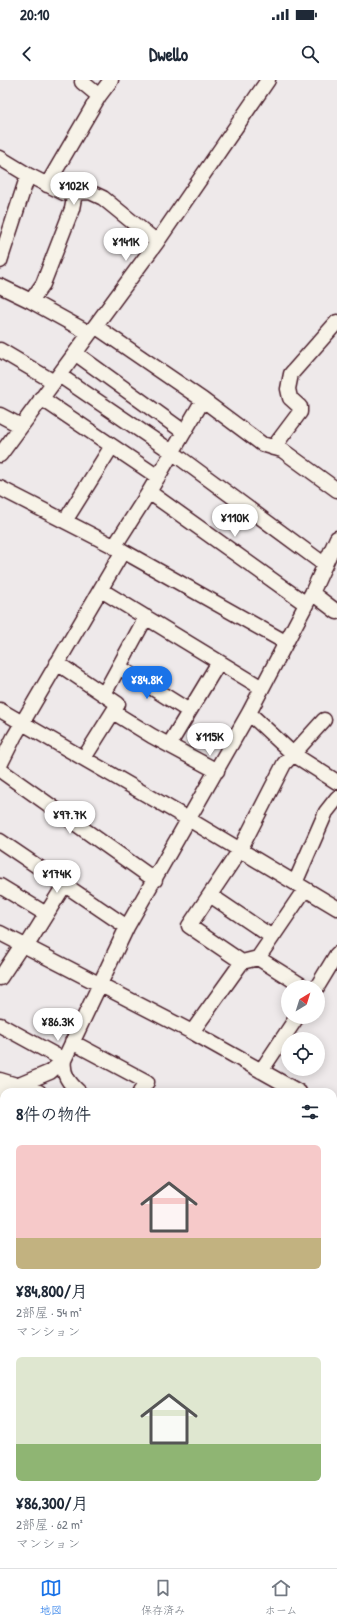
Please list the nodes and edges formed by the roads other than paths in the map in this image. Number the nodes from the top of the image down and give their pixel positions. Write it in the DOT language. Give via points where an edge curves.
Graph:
graph roads {
  1 [pos="111,80"];
  2 [pos="268,80"];
  3 [pos="82,82"];
  4 [pos="99,96"];
  5 [pos="0,158"];
  6 [pos="28,175"];
  7 [pos="47,185"];
  8 [pos="75,193"];
  9 [pos="157,242"];
  10 [pos="0,261"];
  11 [pos="1,289"];
  12 [pos="31,301"];
  13 [pos="337,322"];
  14 [pos="92,330"];
  15 [pos="0,350"];
  16 [pos="75,352"];
  17 [pos="56,378"];
  18 [pos="41,398"];
  19 [pos="203,400"];
  20 [pos="0,415"];
  21 [pos="21,426"];
  22 [pos="184,432"];
  23 [pos="112,446"];
  24 [pos="273,448"];
  25 [pos="172,452"];
  26 [pos="0,455"];
  27 [pos="158,477"];
  28 [pos="0,488"];
  29 [pos="337,490"];
  30 [pos="149,492"];
  31 [pos="65,521"];
  32 [pos="337,538"];
  33 [pos="119,549"];
  34 [pos="325,565"];
  35 [pos="101,590"];
  36 [pos="309,598"];
  37 [pos="337,612"];
  38 [pos="146,617"];
  39 [pos="285,642"];
  40 [pos="219,662"];
  41 [pos="57,663"];
  42 [pos="119,667"];
  43 [pos="262,688"];
  44 [pos="104,694"];
  45 [pos="0,710"];
  46 [pos="189,711"];
  47 [pos="113,712"];
  48 [pos="249,713"];
  49 [pos="324,720"];
  50 [pos="22,722"];
  51 [pos="169,745"];
  52 [pos="293,754"];
  53 [pos="84,758"];
  54 [pos="0,765"];
  55 [pos="0,770"];
  56 [pos="217,771"];
  57 [pos="337,782"];
  58 [pos="337,798"];
  59 [pos="190,820"];
  60 [pos="0,842"];
  61 [pos="240,850"];
  62 [pos="155,880"];
  63 [pos="66,884"];
  64 [pos="0,886"];
  65 [pos="300,886"];
  66 [pos="210,895"];
  67 [pos="337,908"];
  68 [pos="46,914"];
  69 [pos="127,927"];
  70 [pos="0,933"];
  71 [pos="272,937"];
  72 [pos="24,946"];
  73 [pos="337,954"];
  74 [pos="258,958"];
  75 [pos="242,962"];
  76 [pos="0,978"];
  77 [pos="293,980"];
  78 [pos="320,980"];
  79 [pos="99,984"];
  80 [pos="292,1024"];
  81 [pos="0,1025"];
  82 [pos="192,1032"];
  83 [pos="72,1042"];
  84 [pos="64,1060"];
  85 [pos="261,1071"];
  86 [pos="0,1080"];
  87 [pos="10,1088"];
  88 [pos="16,1088"];
  89 [pos="75,1088"];
  90 [pos="143,1088"];
  91 [pos="293,1088"];
  1 -- 4 [label="street"];
  2 -- 9 [label="street"];
  3 -- 4 [label="street"];
  4 -- 7 [label="street"];
  5 -- 6 [label="street"];
  6 -- 7 [label="street"];
  6 -- 10 [label="street"];
  7 -- 8 [label="street" via="64,193"];
  8 -- 9 [label="street" via="90,192 103,198"];
  8 -- 12 [label="street" via="72,209 43,284"];
  9 -- 14 [label="street"];
  11 -- 12 [label="street"];
  12 -- 14 [label="street"];
  13 -- 24 [label="street" via="291,374 288,389 290,398 300,407 300,412"];
  14 -- 16 [label="street"];
  14 -- 19 [label="street"];
  15 -- 17 [label="street"];
  16 -- 17 [label="street"];
  16 -- 22 [label="street"];
  17 -- 18 [label="street"];
  17 -- 25 [label="street"];
  18 -- 21 [label="street"];
  18 -- 23 [label="street"];
  19 -- 22 [label="street"];
  19 -- 24 [label="street" via="262,444"];
  20 -- 21 [label="street"];
  21 -- 26 [label="street"];
  22 -- 25 [label="street"];
  23 -- 27 [label="street"];
  23 -- 31 [label="street"];
  24 -- 29 [label="street" via="282,450"];
  25 -- 27 [label="street"];
  25 -- 34 [label="street"];
  27 -- 30 [label="street"];
  28 -- 31 [label="street"];
  30 -- 33 [label="street"];
  30 -- 36 [label="street"];
  31 -- 33 [label="street"];
  32 -- 34 [label="street"];
  33 -- 35 [label="street"];
  33 -- 39 [label="street"];
  34 -- 36 [label="street"];
  35 -- 38 [label="street"];
  35 -- 41 [label="street"];
  36 -- 37 [label="street"];
  36 -- 39 [label="street"];
  38 -- 40 [label="street"];
  38 -- 42 [label="street"];
  39 -- 43 [label="street"];
  40 -- 43 [label="street"];
  40 -- 46 [label="street"];
  41 -- 44 [label="street"];
  41 -- 50 [label="street"];
  42 -- 44 [label="street"];
  42 -- 46 [label="street"];
  43 -- 48 [label="street"];
  44 -- 47 [label="street" via="118,704"];
  45 -- 50 [label="street"];
  46 -- 51 [label="street"];
  47 -- 51 [label="street"];
  47 -- 53 [label="street"];
  48 -- 52 [label="street"];
  48 -- 56 [label="street"];
  49 -- 52 [label="street"];
  50 -- 53 [label="street"];
  50 -- 54 [label="street"];
  51 -- 56 [label="street"];
  52 -- 57 [label="street"];
  52 -- 61 [label="street" via="284,764"];
  53 -- 59 [label="street"];
  55 -- 62 [label="street"];
  56 -- 59 [label="street"];
  58 -- 65 [label="street" via="326,812"];
  59 -- 61 [label="street"];
  59 -- 62 [label="street"];
  60 -- 63 [label="street"];
  61 -- 65 [label="street"];
  61 -- 66 [label="street"];
  62 -- 69 [label="street"];
  63 -- 68 [label="street"];
  63 -- 69 [label="street"];
  64 -- 68 [label="street"];
  65 -- 67 [label="street"];
  65 -- 71 [label="street"];
  66 -- 71 [label="street"];
  66 -- 75 [label="street" via="189,926"];
  68 -- 72 [label="street"];
  69 -- 79 [label="street"];
  70 -- 72 [label="street"];
  71 -- 74 [label="street"];
  72 -- 76 [label="street"];
  72 -- 79 [label="street"];
  73 -- 78 [label="street"];
  74 -- 75 [label="street"];
  74 -- 77 [label="street"];
  75 -- 82 [label="street"];
  79 -- 82 [label="street"];
  79 -- 83 [label="street"];
  80 -- 85 [label="street"];
  81 -- 84 [label="street"];
  82 -- 85 [label="street"];
  83 -- 84 [label="street"];
  83 -- 90 [label="street" via="147,1082"];
  84 -- 88 [label="street" via="50,1072"];
  84 -- 89 [label="street" via="62,1069"];
  85 -- 91 [label="street"];
  86 -- 87 [label="street"];
}
